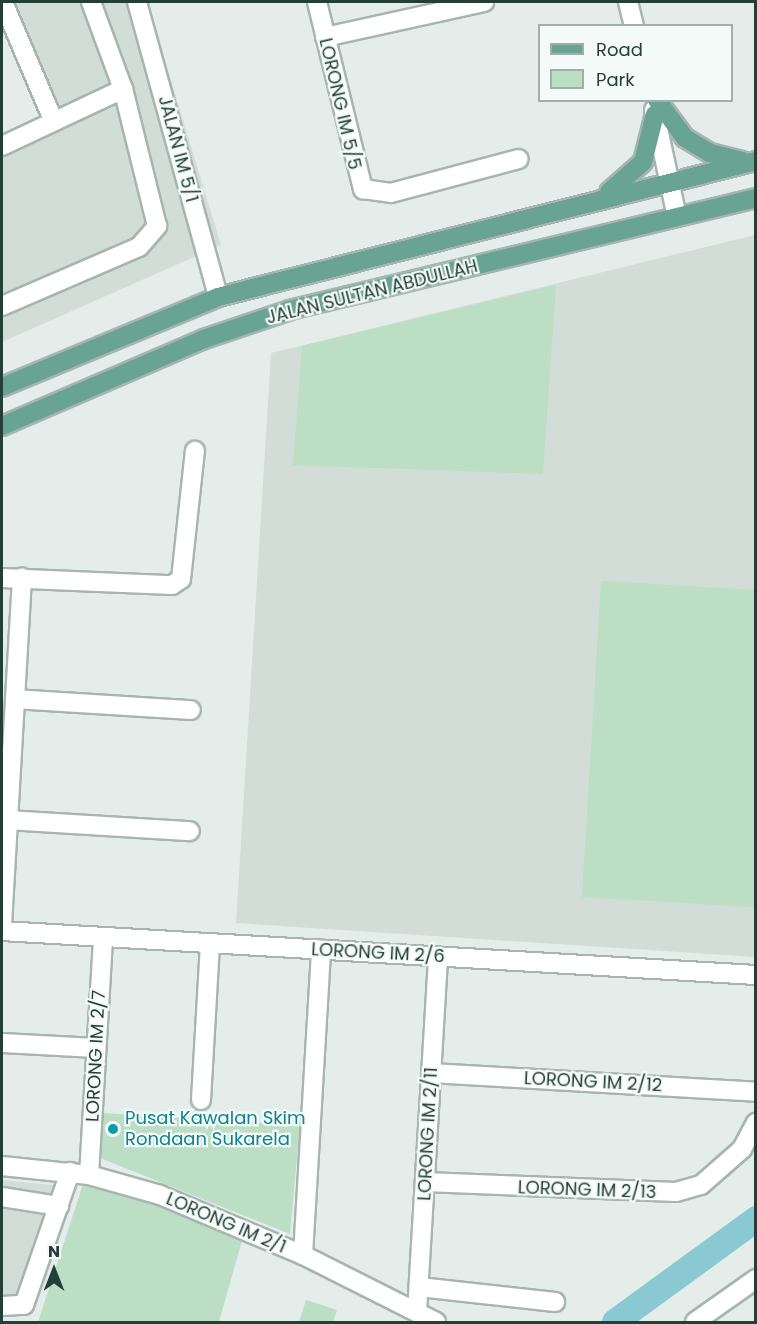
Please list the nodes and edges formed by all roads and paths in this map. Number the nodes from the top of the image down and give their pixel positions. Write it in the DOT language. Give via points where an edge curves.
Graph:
graph roads {
  1 [pos="3,2"];
  2 [pos="91,2"];
  3 [pos="137,2"];
  4 [pos="317,2"];
  5 [pos="484,2"];
  6 [pos="628,2"];
  7 [pos="634,24"];
  8 [pos="325,37"];
  9 [pos="123,89"];
  10 [pos="655,105"];
  11 [pos="54,122"];
  12 [pos="2,146"];
  13 [pos="519,159"];
  14 [pos="754,161"];
  15 [pos="669,182"];
  16 [pos="756,198"];
  17 [pos="600,199"];
  18 [pos="677,217"];
  19 [pos="218,297"];
  20 [pos="2,306"];
  21 [pos="2,387"];
  22 [pos="2,426"];
  23 [pos="195,452"];
  24 [pos="2,578"];
  25 [pos="22,578"];
  26 [pos="15,699"];
  27 [pos="191,710"];
  28 [pos="8,820"];
  29 [pos="190,831"];
  30 [pos="2,925"];
  31 [pos="2,931"];
  32 [pos="103,937"];
  33 [pos="210,943"];
  34 [pos="321,950"];
  35 [pos="438,957"];
  36 [pos="756,975"];
  37 [pos="2,1043"];
  38 [pos="96,1048"];
  39 [pos="431,1073"];
  40 [pos="756,1092"];
  41 [pos="201,1100"];
  42 [pos="756,1123"];
  43 [pos="2,1167"];
  44 [pos="70,1172"];
  45 [pos="88,1175"];
  46 [pos="425,1182"];
  47 [pos="2,1197"];
  48 [pos="59,1206"];
  49 [pos="303,1256"];
  50 [pos="756,1279"];
  51 [pos="418,1287"];
  52 [pos="555,1302"];
  53 [pos="2,1306"];
  54 [pos="417,1312"];
  55 [pos="436,1323"];
  56 [pos="695,1323"];
  1 -- 11 [label="street"];
  2 -- 9 [label="street"];
  3 -- 19 [label="street, JALAN IM 5/1"];
  4 -- 8 [label="street, LORONG IM 5/5"];
  5 -- 8 [label="street"];
  6 -- 7 [label="street"];
  8 -- 13 [label="street, LORONG IM 5/5" via="363,189 391,193"];
  9 -- 11 [label="street"];
  9 -- 20 [label="street" via="157,226 139,247"];
  10 -- 14 [label="main road" via="685,138 699,147 729,160"];
  10 -- 15 [label="street"];
  10 -- 17 [label="main road" via="643,162"];
  11 -- 12 [label="street"];
  14 -- 15 [label="main road, JALAN SULTAN ABDULLAH"];
  15 -- 17 [label="main road, JALAN SULTAN ABDULLAH"];
  15 -- 18 [label="street"];
  16 -- 18 [label="main road, JALAN SULTAN ABDULLAH"];
  17 -- 19 [label="main road, JALAN SULTAN ABDULLAH"];
  18 -- 22 [label="main road, JALAN SULTAN ABDULLAH" via="290,310 194,343"];
  19 -- 21 [label="main road, JALAN SULTAN ABDULLAH"];
  23 -- 25 [label="street" via="181,579 160,588"];
  24 -- 25 [label="street"];
  25 -- 26 [label="street"];
  26 -- 27 [label="street"];
  26 -- 28 [label="street"];
  28 -- 29 [label="street"];
  28 -- 30 [label="street"];
  31 -- 32 [label="street, LORONG IM 2/6"];
  32 -- 33 [label="street, LORONG IM 2/6"];
  32 -- 38 [label="street, LORONG IM 2/7"];
  33 -- 34 [label="street, LORONG IM 2/6"];
  33 -- 41 [label="street"];
  34 -- 35 [label="street, LORONG IM 2/6"];
  34 -- 49 [label="street"];
  35 -- 36 [label="street, LORONG IM 2/6"];
  35 -- 39 [label="street, LORONG IM 2/11"];
  37 -- 38 [label="street"];
  38 -- 45 [label="street, LORONG IM 2/7"];
  39 -- 40 [label="street, LORONG IM 2/12"];
  39 -- 46 [label="street, LORONG IM 2/11"];
  42 -- 46 [label="street, LORONG IM 2/13" via="742,1149 701,1185 676,1192"];
  43 -- 44 [label="street, LORONG IM 2/1"];
  44 -- 45 [label="street, LORONG IM 2/1"];
  44 -- 48 [label="street"];
  45 -- 49 [label="street, LORONG IM 2/1" via="160,1195"];
  46 -- 51 [label="street, LORONG IM 2/11"];
  47 -- 48 [label="street"];
  48 -- 53 [label="street" via="24,1305"];
  49 -- 54 [label="street, LORONG IM 2/1"];
  50 -- 56 [label="street"];
  51 -- 52 [label="street"];
  51 -- 54 [label="street, LORONG IM 2/11"];
  54 -- 55 [label="street, LORONG IM 2/1"];
}
